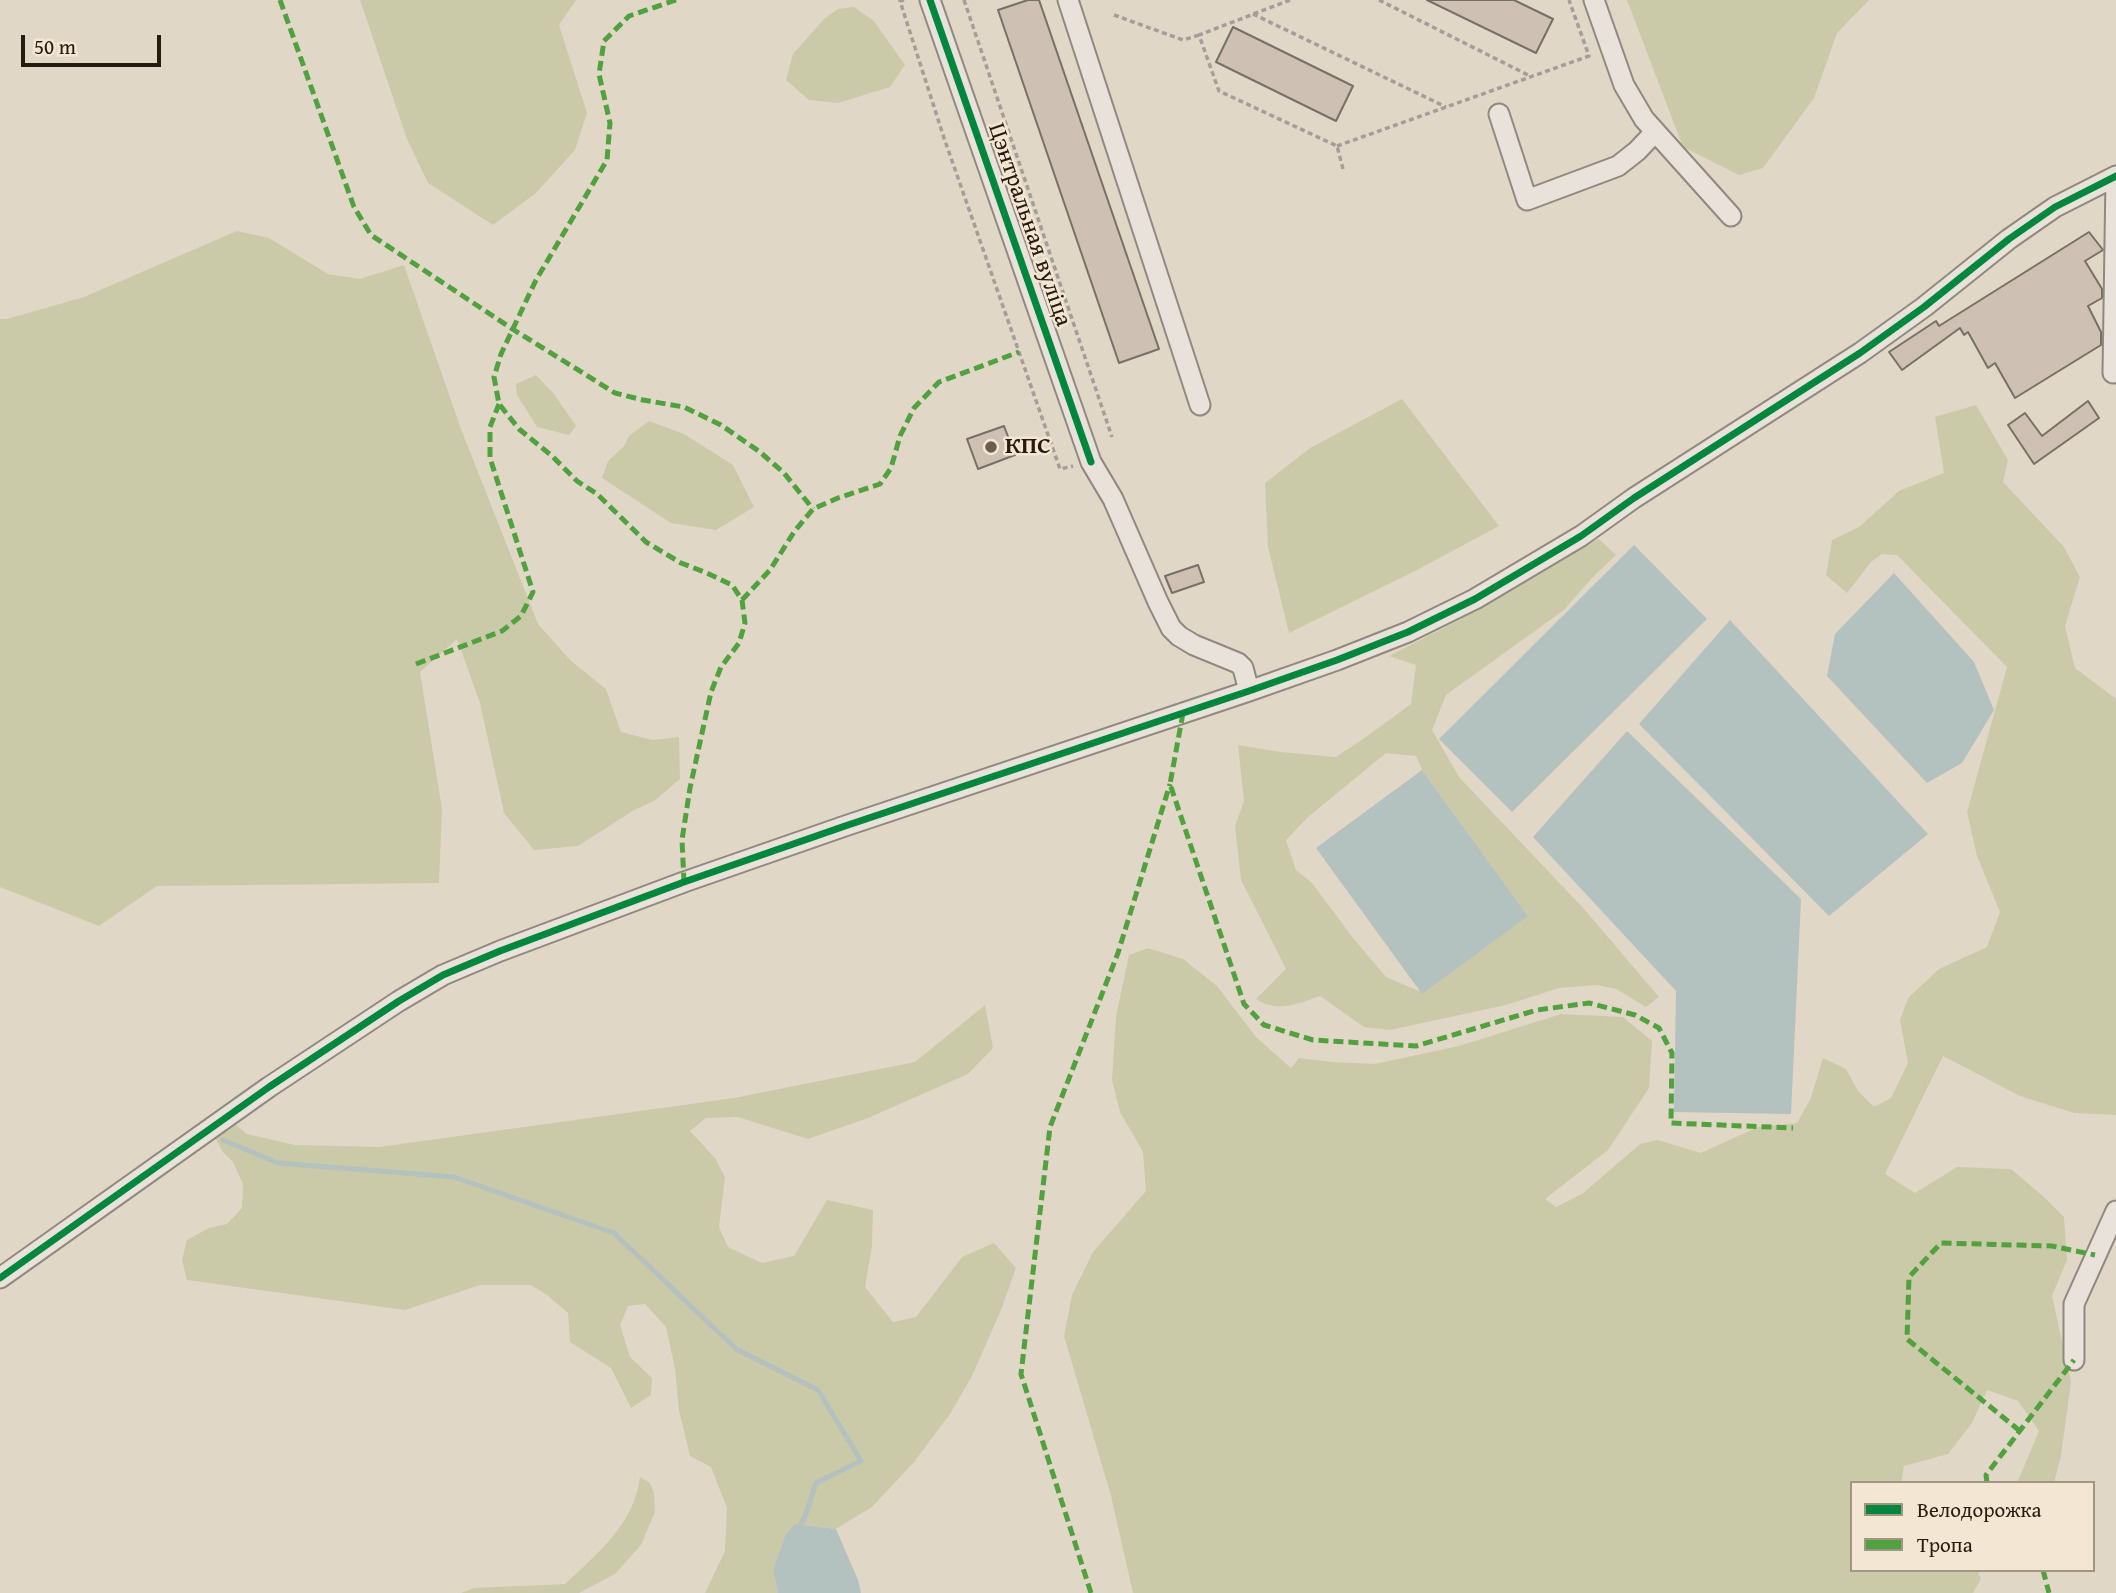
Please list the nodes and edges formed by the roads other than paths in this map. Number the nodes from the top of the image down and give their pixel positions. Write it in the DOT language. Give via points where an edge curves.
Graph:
graph roads {
  1 [pos="930,0"];
  2 [pos="1068,0"];
  3 [pos="1594,0"];
  4 [pos="1499,114"];
  5 [pos="1655,132"];
  6 [pos="2116,176"];
  7 [pos="1731,216"];
  8 [pos="2113,373"];
  9 [pos="1200,405"];
  10 [pos="1249,691"];
  11 [pos="2116,1211"];
  12 [pos="0,1278"];
  13 [pos="2074,1360"];
  1 -- 10 [label="street, Цэнтральная вуліца" via="1091,462 1113,499 1171,628 1194,645 1238,663"];
  2 -- 9 [label="street"];
  3 -- 5 [label="street" via="1624,85"];
  4 -- 5 [label="street" via="1527,200 1618,166"];
  5 -- 7 [label="street"];
  6 -- 8 [label="street"];
  6 -- 10 [label="street" via="2055,207 1860,353 1581,537 1475,600 1408,632"];
  10 -- 12 [label="street" via="696,878 443,975 268,1087"];
  11 -- 13 [label="street" via="2074,1304"];
}
